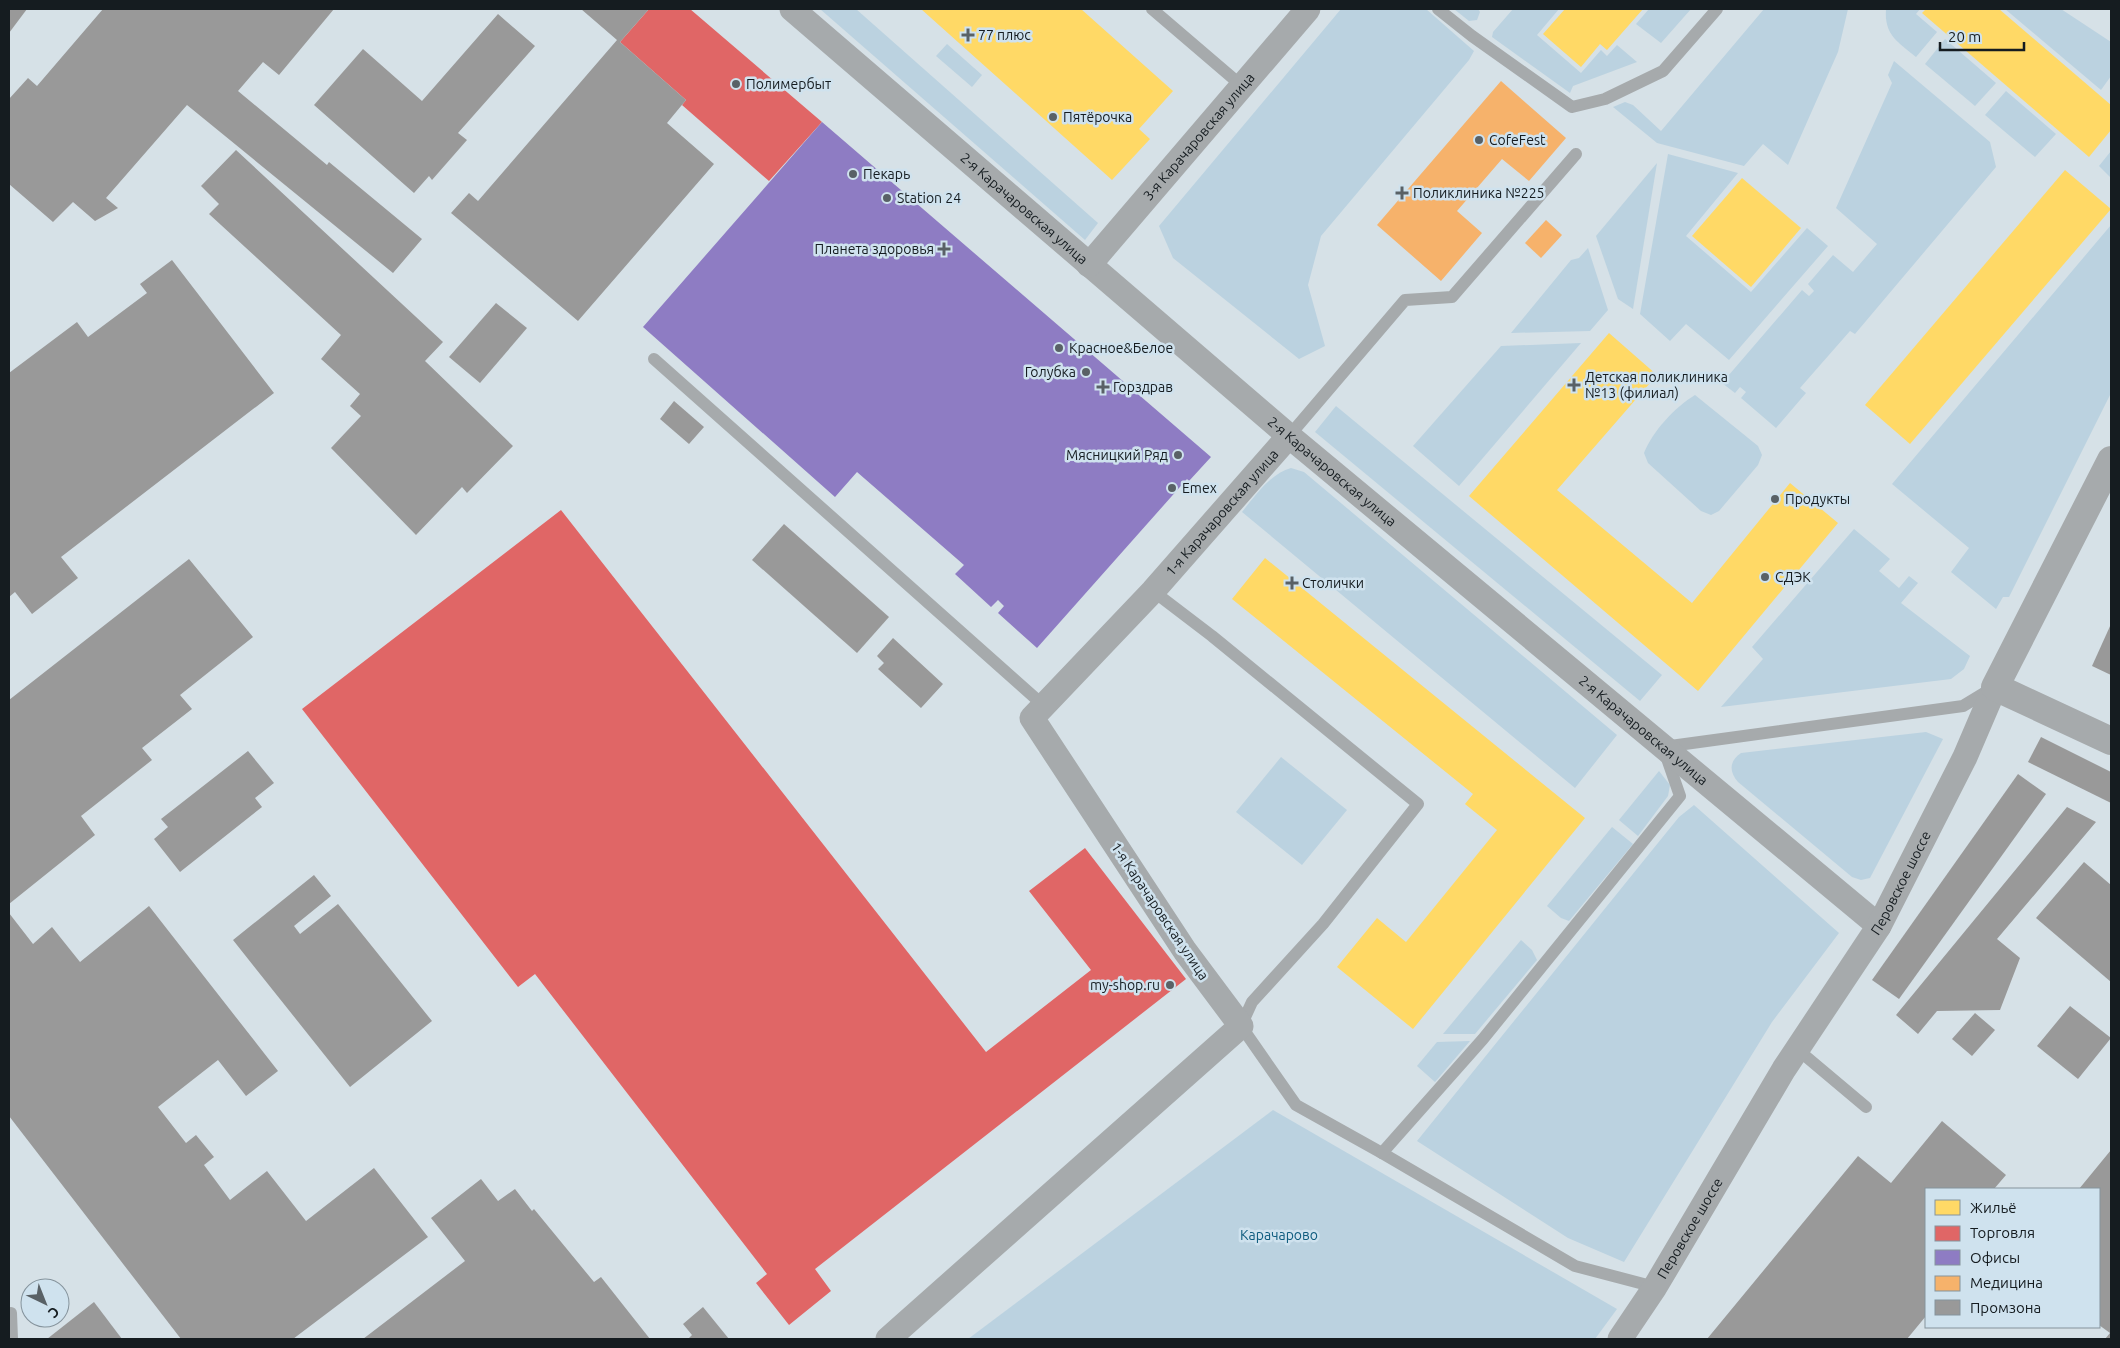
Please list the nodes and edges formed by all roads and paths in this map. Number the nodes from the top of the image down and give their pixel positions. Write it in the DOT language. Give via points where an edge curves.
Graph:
graph roads {
  1 [pos="792,9"];
  2 [pos="1152,9"];
  3 [pos="1308,9"];
  4 [pos="1438,9"];
  5 [pos="1717,9"];
  6 [pos="1242,86"];
  7 [pos="1576,154"];
  8 [pos="1089,265"];
  9 [pos="654,359"];
  10 [pos="1289,436"];
  11 [pos="2111,460"];
  12 [pos="1153,591"];
  13 [pos="1995,687"];
  14 [pos="1042,705"];
  15 [pos="2111,741"];
  16 [pos="1663,747"];
  17 [pos="1879,926"];
  18 [pos="1241,1026"];
  19 [pos="1797,1049"];
  20 [pos="1866,1107"];
  21 [pos="1382,1153"];
  22 [pos="1655,1287"];
  23 [pos="11,1313"];
  24 [pos="12,1339"];
  25 [pos="888,1339"];
  26 [pos="1620,1339"];
  1 -- 8 [label="street, 2-я Карачаровская улица"];
  2 -- 6 [label="lane"];
  3 -- 6 [label="street, 3-я Карачаровская улица"];
  4 -- 5 [label="lane" via="1572,107 1606,99 1663,71"];
  6 -- 8 [label="street, 3-я Карачаровская улица"];
  7 -- 10 [label="lane" via="1452,297 1405,300"];
  8 -- 10 [label="street, 2-я Карачаровская улица"];
  9 -- 14 [label="lane"];
  10 -- 12 [label="street, 1-я Карачаровская улица"];
  10 -- 16 [label="street, 2-я Карачаровская улица"];
  11 -- 13 [label="street, Перовское шоссе"];
  12 -- 14 [label="street, 1-я Карачаровская улица"];
  12 -- 18 [label="lane" via="1418,804 1323,924 1252,1002"];
  13 -- 15 [label="street"];
  13 -- 16 [label="lane" via="1963,706"];
  13 -- 17 [label="street, Перовское шоссе" via="1965,757"];
  14 -- 18 [label="street, 1-я Карачаровская улица" via="1032,718 1185,951"];
  16 -- 17 [label="street, 2-я Карачаровская улица"];
  16 -- 21 [label="lane" via="1680,796 1483,1039"];
  17 -- 19 [label="street, Перовское шоссе"];
  18 -- 21 [label="lane" via="1296,1106"];
  18 -- 25 [label="street"];
  19 -- 20 [label="lane"];
  19 -- 22 [label="street, Перовское шоссе"];
  21 -- 22 [label="lane" via="1575,1266"];
  22 -- 26 [label="street, Перовское шоссе"];
  23 -- 24 [label="lane"];
}
